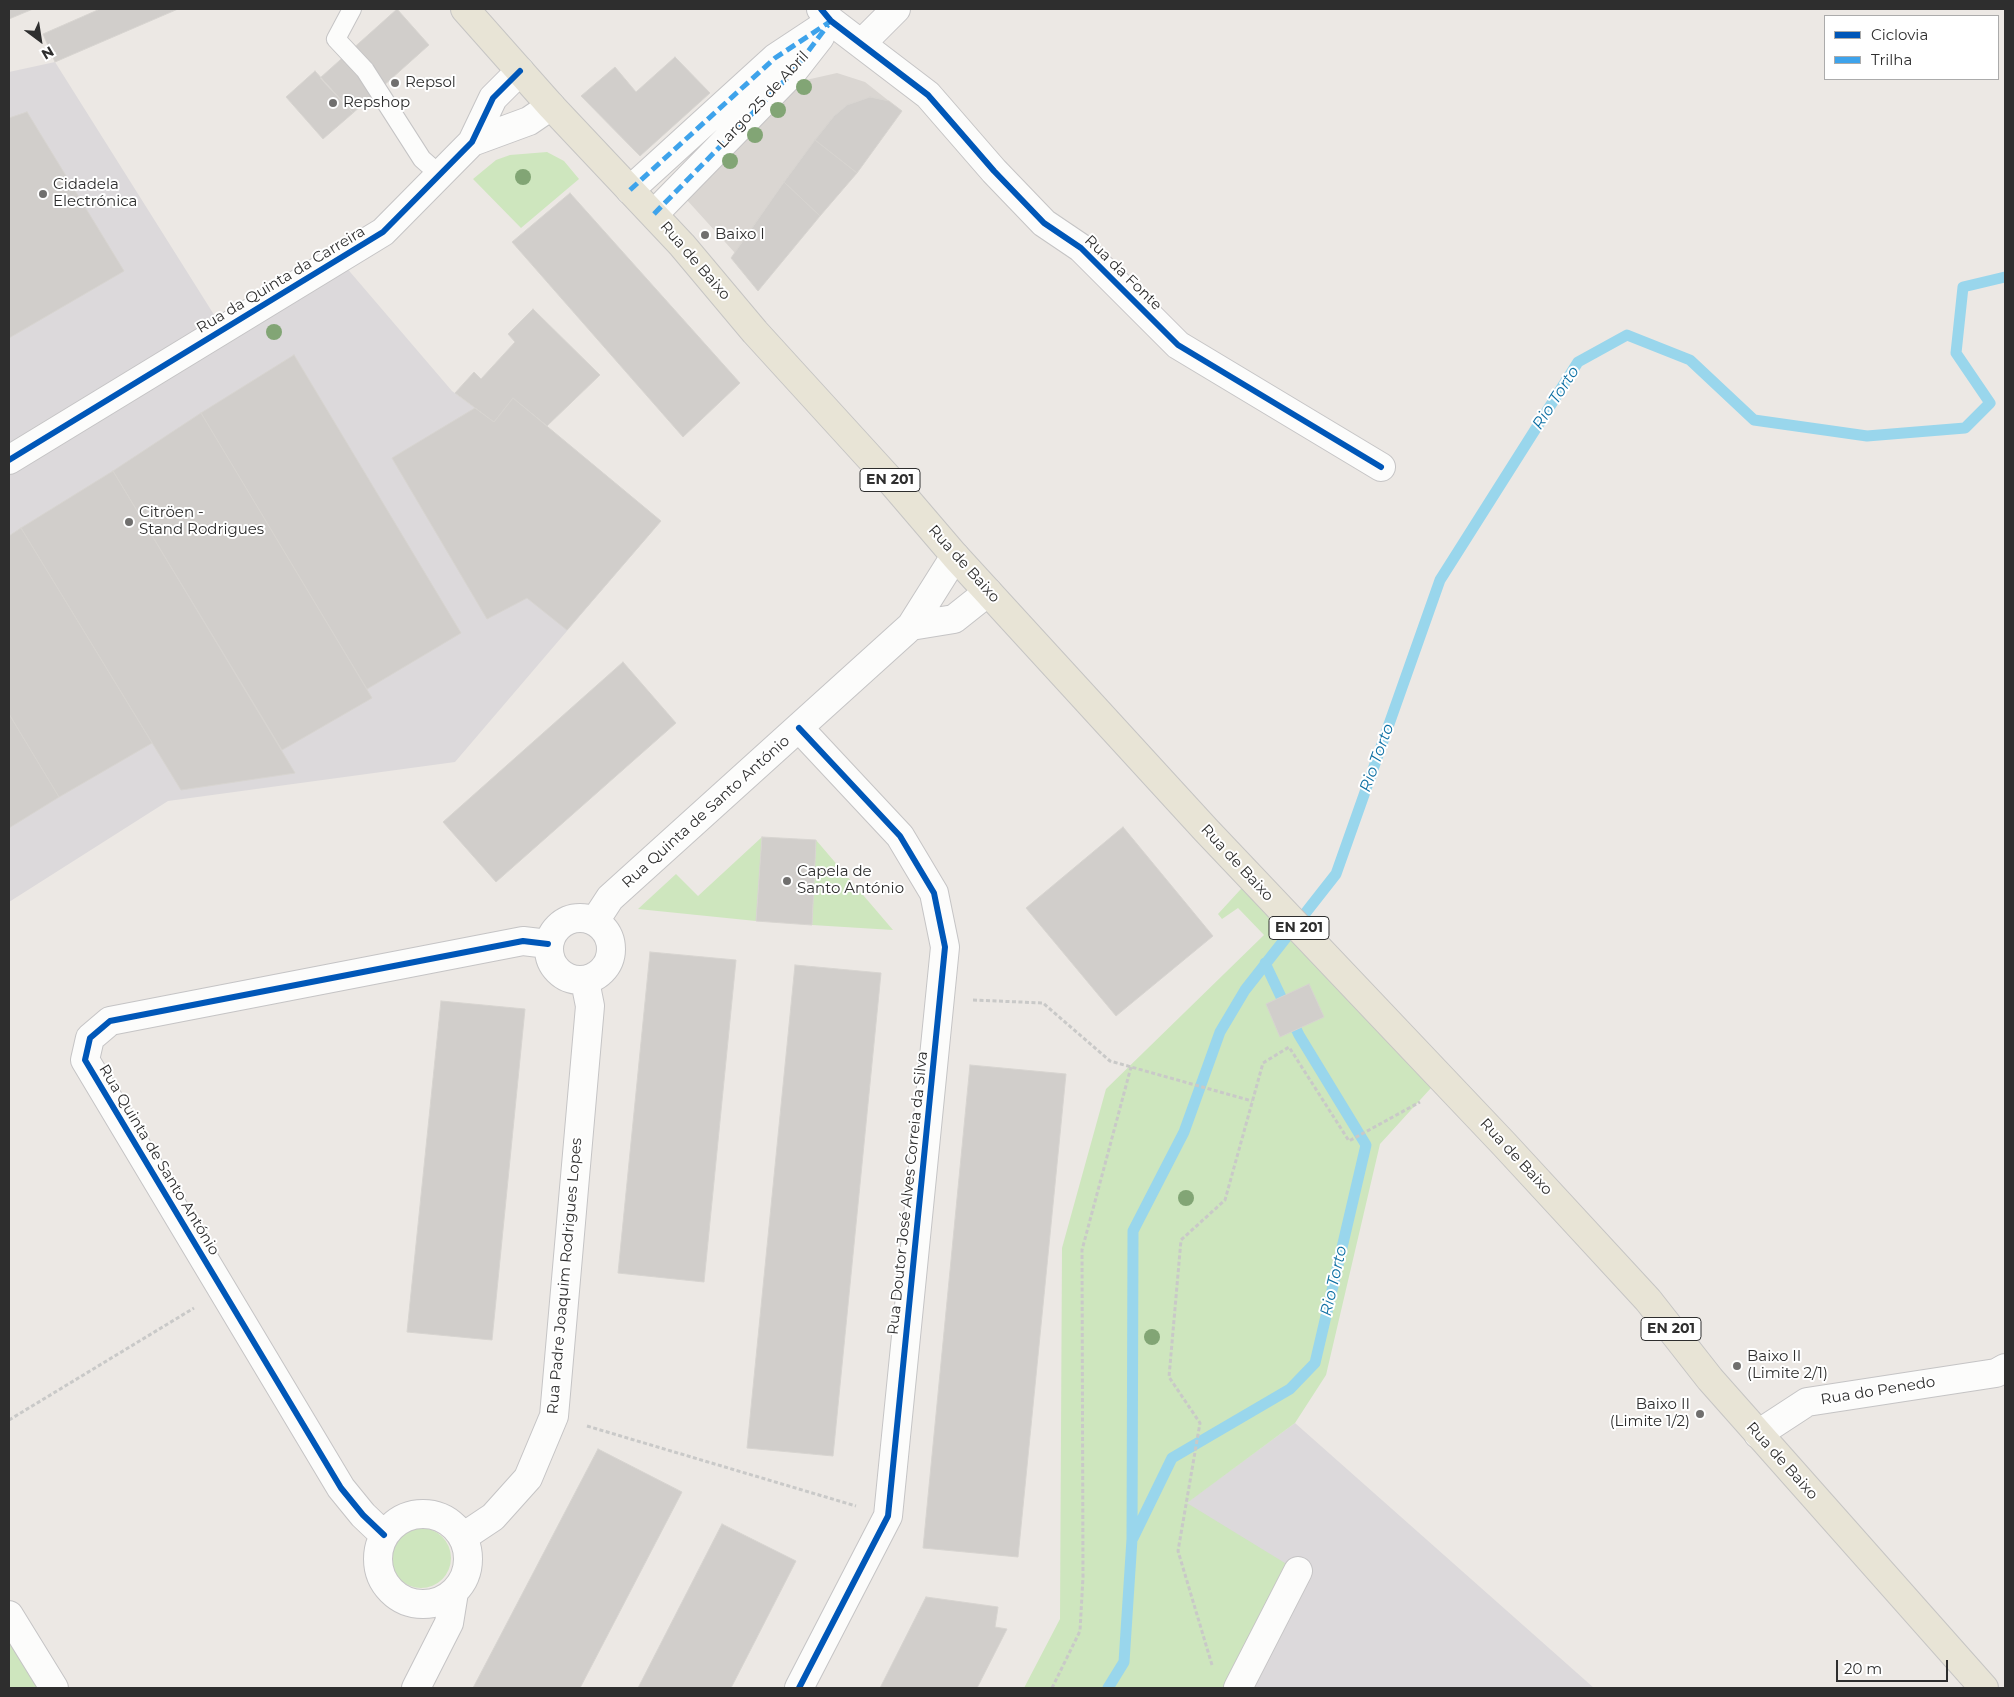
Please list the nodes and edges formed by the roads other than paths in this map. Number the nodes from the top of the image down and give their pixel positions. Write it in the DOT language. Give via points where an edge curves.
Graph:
graph roads {
  1 [pos="352,9"];
  2 [pos="465,9"];
  3 [pos="896,9"];
  4 [pos="826,15"];
  5 [pos="861,44"];
  6 [pos="525,76"];
  7 [pos="552,106"];
  8 [pos="472,142"];
  9 [pos="440,175"];
  10 [pos="630,190"];
  11 [pos="654,214"];
  12 [pos="9,460"];
  13 [pos="1380,467"];
  14 [pos="955,556"];
  15 [pos="988,592"];
  16 [pos="911,626"];
  17 [pos="799,728"];
  18 [pos="595,921"];
  19 [pos="548,944"];
  20 [pos="585,981"];
  21 [pos="2005,1368"];
  22 [pos="1758,1434"];
  23 [pos="384,1535"];
  24 [pos="463,1538"];
  25 [pos="1298,1571"];
  26 [pos="454,1592"];
  27 [pos="9,1614"];
  28 [pos="54,1688"];
  29 [pos="416,1688"];
  30 [pos="799,1688"];
  31 [pos="1238,1688"];
  32 [pos="1984,1688"];
  1 -- 9 [label="lane" via="336,39 366,70 422,159"];
  2 -- 6 [label="main road, Rua de Baixo"];
  3 -- 5 [label="street"];
  4 -- 5 [label="street, Rua da Fonte"];
  4 -- 10 [label="street, Largo 25 de Abril"];
  4 -- 11 [label="street, Largo 25 de Abril" via="791,74"];
  5 -- 13 [label="street, Rua da Fonte" via="928,95 1044,223 1081,248 1178,345"];
  6 -- 7 [label="main road, Rua de Baixo / EN 201"];
  6 -- 8 [label="street, Rua da Quinta da Carreira" via="493,98"];
  7 -- 8 [label="street, Rua da Quinta da Carreira" via="529,121"];
  7 -- 10 [label="main road, Rua de Baixo / EN 201"];
  8 -- 9 [label="street, Rua da Quinta da Carreira"];
  9 -- 12 [label="street, Rua da Quinta da Carreira" via="383,232"];
  10 -- 11 [label="main road, Rua de Baixo / EN 201"];
  11 -- 14 [label="main road, Rua de Baixo / EN 201"];
  14 -- 15 [label="main road, Rua de Baixo / EN 201"];
  14 -- 16 [label="street, Rua Quinta de Santo António"];
  15 -- 16 [label="street" via="954,619"];
  15 -- 22 [label="main road, Rua de Baixo / EN 201" via="1251,878 1648,1300"];
  16 -- 17 [label="street, Rua Quinta de Santo António"];
  17 -- 18 [label="street, Rua Quinta de Santo António" via="610,898"];
  17 -- 30 [label="street, Rua Doutor José Alves Correia da Silva" via="900,836 934,893 945,947 888,1516"];
  18 -- 19 [label="street" via="575,918 566,921 558,927"];
  18 -- 20 [label="street" via="608,935 611,954 602,972"];
  19 -- 20 [label="street" via="551,964 557,972"];
  19 -- 23 [label="street, Rua Quinta de Santo António" via="523,941 110,1021 90,1038 85,1060 341,1488"];
  20 -- 24 [label="street, Rua Padre Joaquim Rodrigues Lopes" via="590,1006 554,1416 528,1478 493,1517"];
  21 -- 22 [label="street, Rua do Penedo" via="1807,1402"];
  22 -- 32 [label="main road, Rua de Baixo / EN 201"];
  23 -- 24 [label="street" via="404,1517 431,1514 455,1526"];
  23 -- 26 [label="street" via="378,1548 377,1563 381,1577 394,1594 413,1603 428,1604"];
  24 -- 26 [label="street" via="468,1552 467,1566"];
  25 -- 31 [label="street"];
  26 -- 29 [label="street" via="449,1623"];
  27 -- 28 [label="street"];
}
